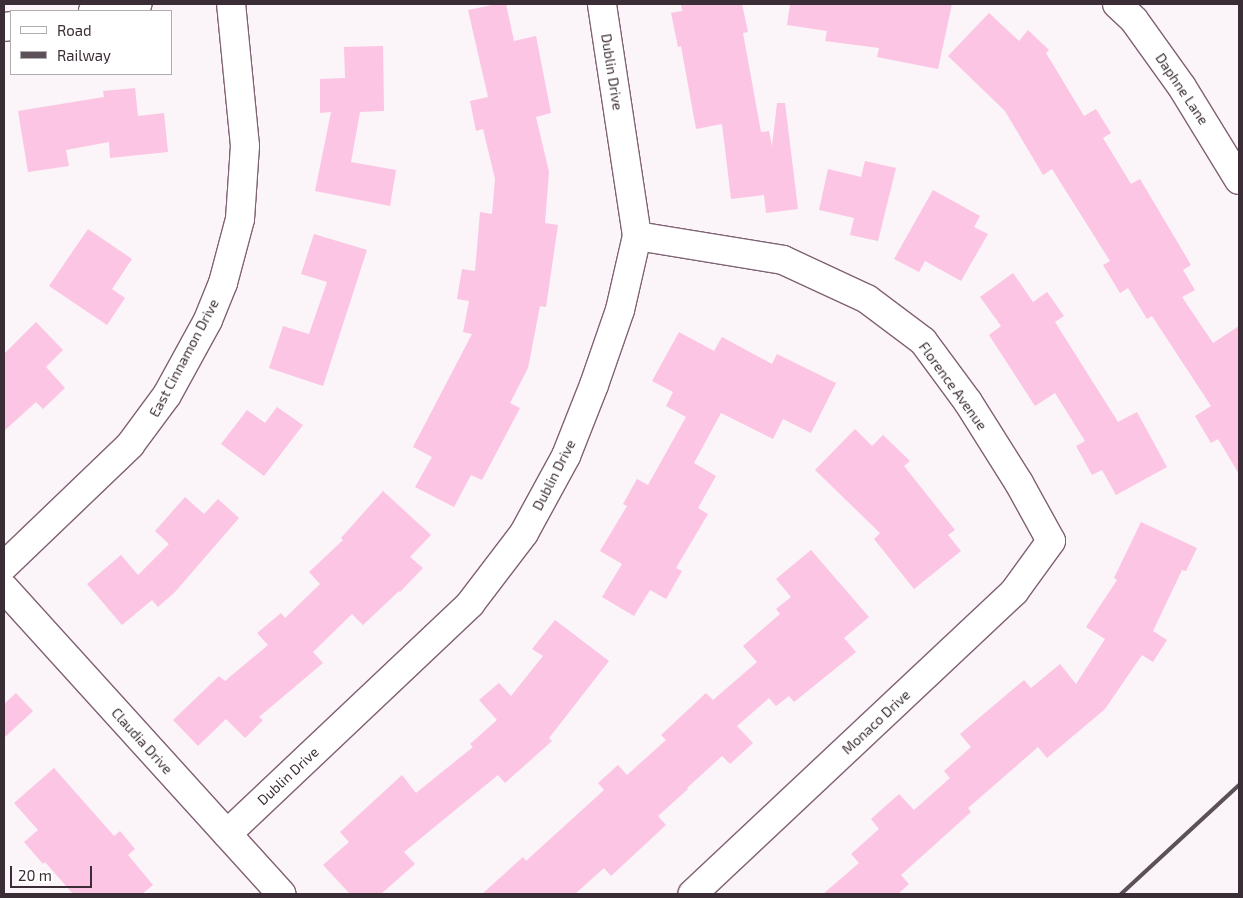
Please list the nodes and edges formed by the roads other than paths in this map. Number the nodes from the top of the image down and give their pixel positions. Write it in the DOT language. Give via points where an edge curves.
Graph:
graph roads {
  1 [pos="136,4"];
  2 [pos="231,4"];
  3 [pos="602,4"];
  4 [pos="1117,4"];
  5 [pos="100,10"];
  6 [pos="1239,180"];
  7 [pos="637,236"];
  8 [pos="1051,541"];
  9 [pos="4,566"];
  10 [pos="4,588"];
  11 [pos="227,834"];
  12 [pos="281,894"];
  13 [pos="692,894"];
  1 -- 5 [label="street"];
  2 -- 9 [label="street, East Cinnamon Drive" via="244,156 240,220 223,283 208,320 167,395 130,446"];
  3 -- 7 [label="street, Dublin Drive"];
  4 -- 6 [label="street, Daphne Lane" via="1134,20 1182,87"];
  7 -- 8 [label="street, Florence Avenue" via="783,260 867,299 922,341 968,402"];
  7 -- 11 [label="street, Dublin Drive" via="620,310 594,385 566,456 524,533 470,604"];
  8 -- 13 [label="street, Monaco Drive" via="1014,592"];
  10 -- 11 [label="street, Claudia Drive"];
  11 -- 12 [label="street, Claudia Drive"];
}
